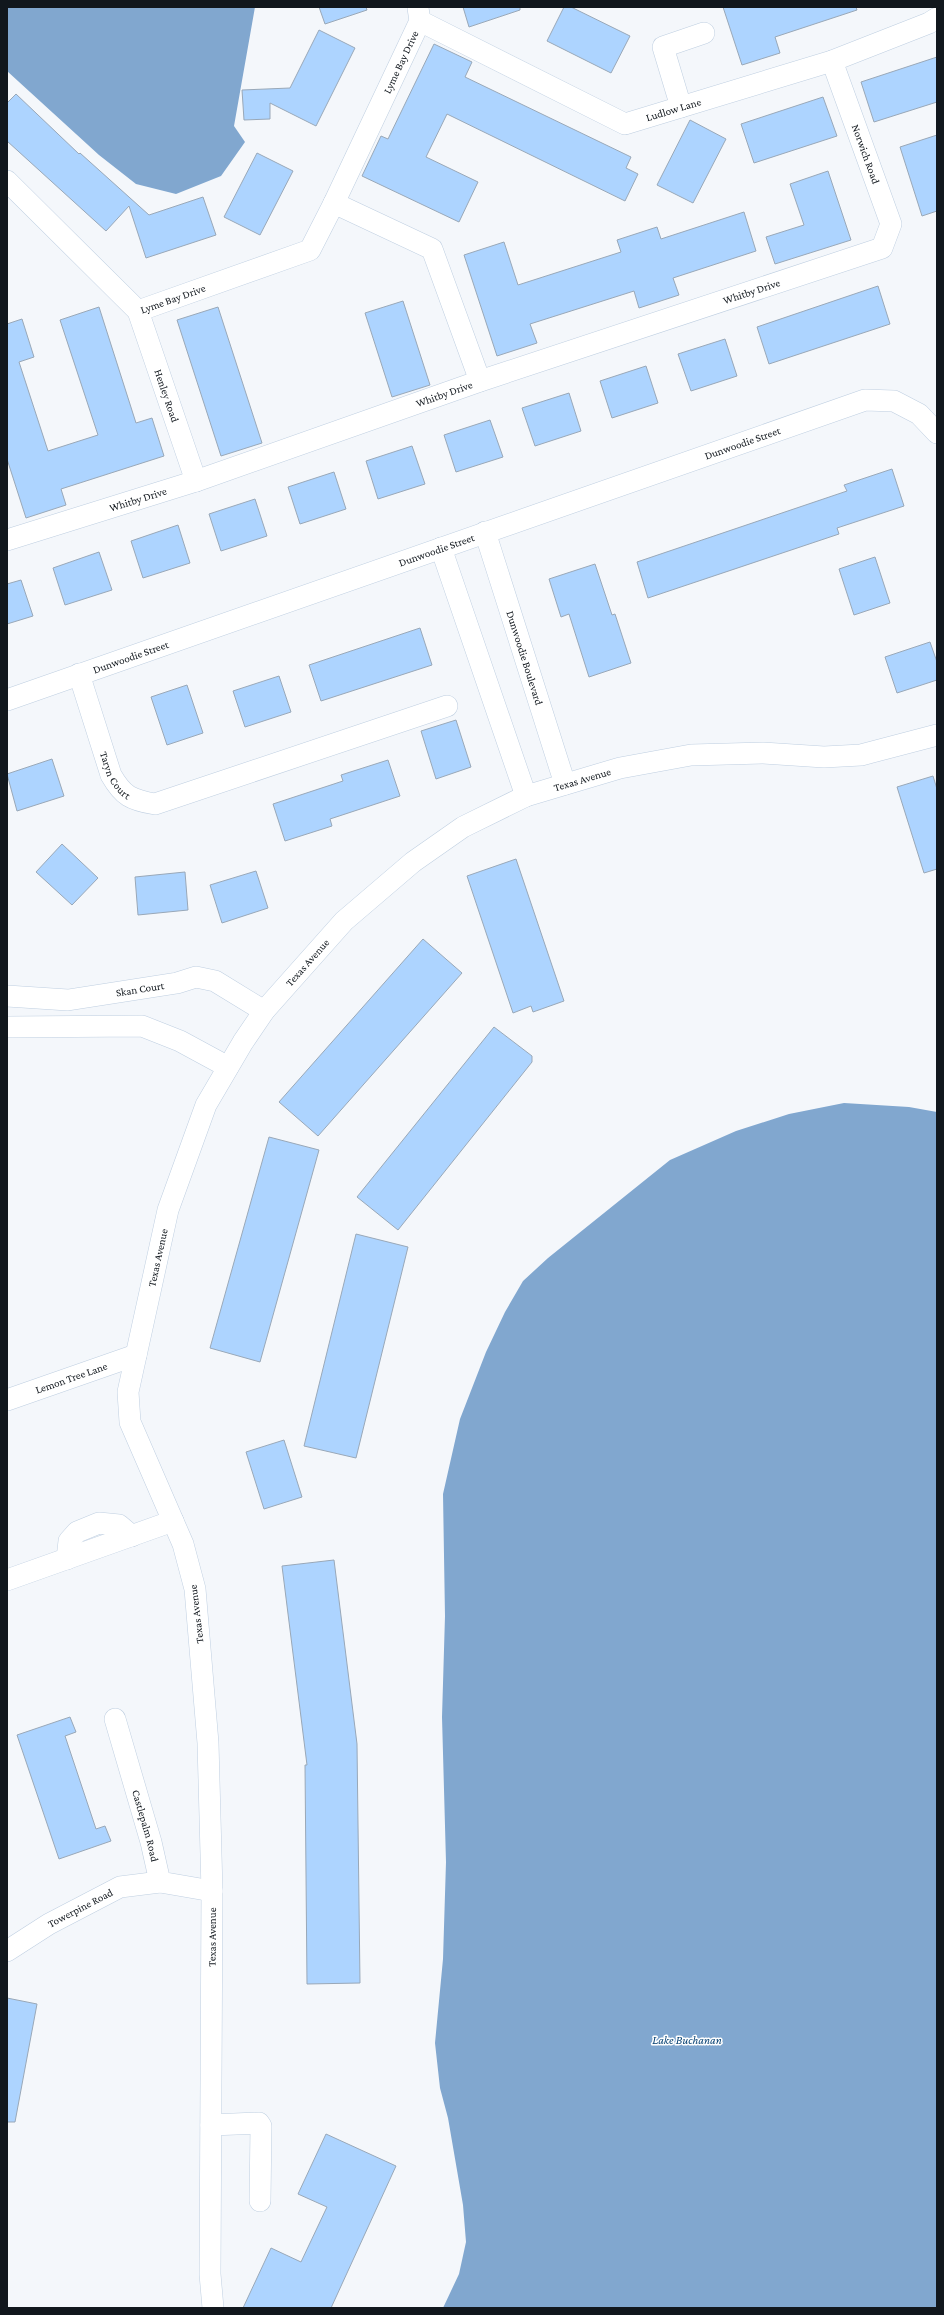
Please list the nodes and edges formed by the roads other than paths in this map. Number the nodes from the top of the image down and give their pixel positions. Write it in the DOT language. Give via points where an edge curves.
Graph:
graph roads {
  1 [pos="419,14"];
  2 [pos="937,18"];
  3 [pos="704,33"];
  4 [pos="832,61"];
  5 [pos="681,107"];
  6 [pos="7,181"];
  7 [pos="334,203"];
  8 [pos="882,248"];
  9 [pos="138,311"];
  10 [pos="480,381"];
  11 [pos="937,433"];
  12 [pos="196,481"];
  13 [pos="485,532"];
  14 [pos="7,540"];
  15 [pos="441,548"];
  16 [pos="79,674"];
  17 [pos="7,700"];
  18 [pos="447,706"];
  19 [pos="937,735"];
  20 [pos="566,784"];
  21 [pos="526,796"];
  22 [pos="7,996"];
  23 [pos="264,1011"];
  24 [pos="7,1027"];
  25 [pos="228,1067"];
  26 [pos="136,1355"];
  27 [pos="7,1400"];
  28 [pos="173,1521"];
  29 [pos="7,1580"];
  30 [pos="115,1718"];
  31 [pos="160,1882"];
  32 [pos="212,1891"];
  33 [pos="7,1951"];
  34 [pos="211,2125"];
  35 [pos="260,2202"];
  36 [pos="210,2274"];
  37 [pos="202,2308"];
  38 [pos="213,2308"];
  1 -- 5 [label="street, Ludlow Lane" via="625,124"];
  1 -- 7 [label="street, Lyme Bay Drive"];
  2 -- 4 [label="street, Ludlow Lane"];
  3 -- 5 [label="street" via="663,47"];
  4 -- 5 [label="street, Ludlow Lane"];
  4 -- 8 [label="street, Norwich Road" via="891,224"];
  6 -- 9 [label="street, Lyme Bay Drive"];
  7 -- 9 [label="street, Lyme Bay Drive" via="310,250"];
  7 -- 10 [label="street" via="432,249"];
  8 -- 10 [label="street, Whitby Drive"];
  9 -- 12 [label="street, Henley Road"];
  10 -- 12 [label="street, Whitby Drive"];
  11 -- 13 [label="street, Dunwoodie Street" via="919,414 894,401 865,400"];
  12 -- 14 [label="street, Whitby Drive"];
  13 -- 15 [label="street, Dunwoodie Street"];
  13 -- 20 [label="street, Dunwoodie Boulevard"];
  15 -- 16 [label="street, Dunwoodie Street"];
  15 -- 21 [label="street"];
  16 -- 17 [label="street, Dunwoodie Street"];
  16 -- 18 [label="street, Taryn Court" via="110,775 118,788 128,797 155,804"];
  19 -- 20 [label="street, Texas Avenue" via="861,755 691,755 620,768"];
  20 -- 21 [label="street, Texas Avenue"];
  21 -- 23 [label="street, Texas Avenue" via="463,827 413,862 344,921"];
  22 -- 23 [label="street, Skan Court" via="68,1000 177,983 196,977 215,981"];
  23 -- 25 [label="street, Texas Avenue"];
  24 -- 25 [label="street" via="142,1026 180,1041"];
  25 -- 26 [label="street, Texas Avenue" via="206,1105 168,1210"];
  26 -- 27 [label="street, Lemon Tree Lane"];
  26 -- 28 [label="street, Texas Avenue" via="128,1392 130,1422"];
  28 -- 29 [label="street"];
  28 -- 32 [label="street, Texas Avenue" via="183,1544 195,1589 208,1742"];
  30 -- 31 [label="street, Castlepalm Road"];
  31 -- 32 [label="street"];
  31 -- 33 [label="street, Towerpine Road" via="120,1887 49,1924"];
  32 -- 34 [label="street, Texas Avenue"];
  34 -- 35 [label="street" via="259,2123 261,2126"];
  34 -- 36 [label="street, Texas Avenue"];
  36 -- 37 [label="street, Texas Avenue"];
  36 -- 38 [label="street, Texas Avenue"];
}
